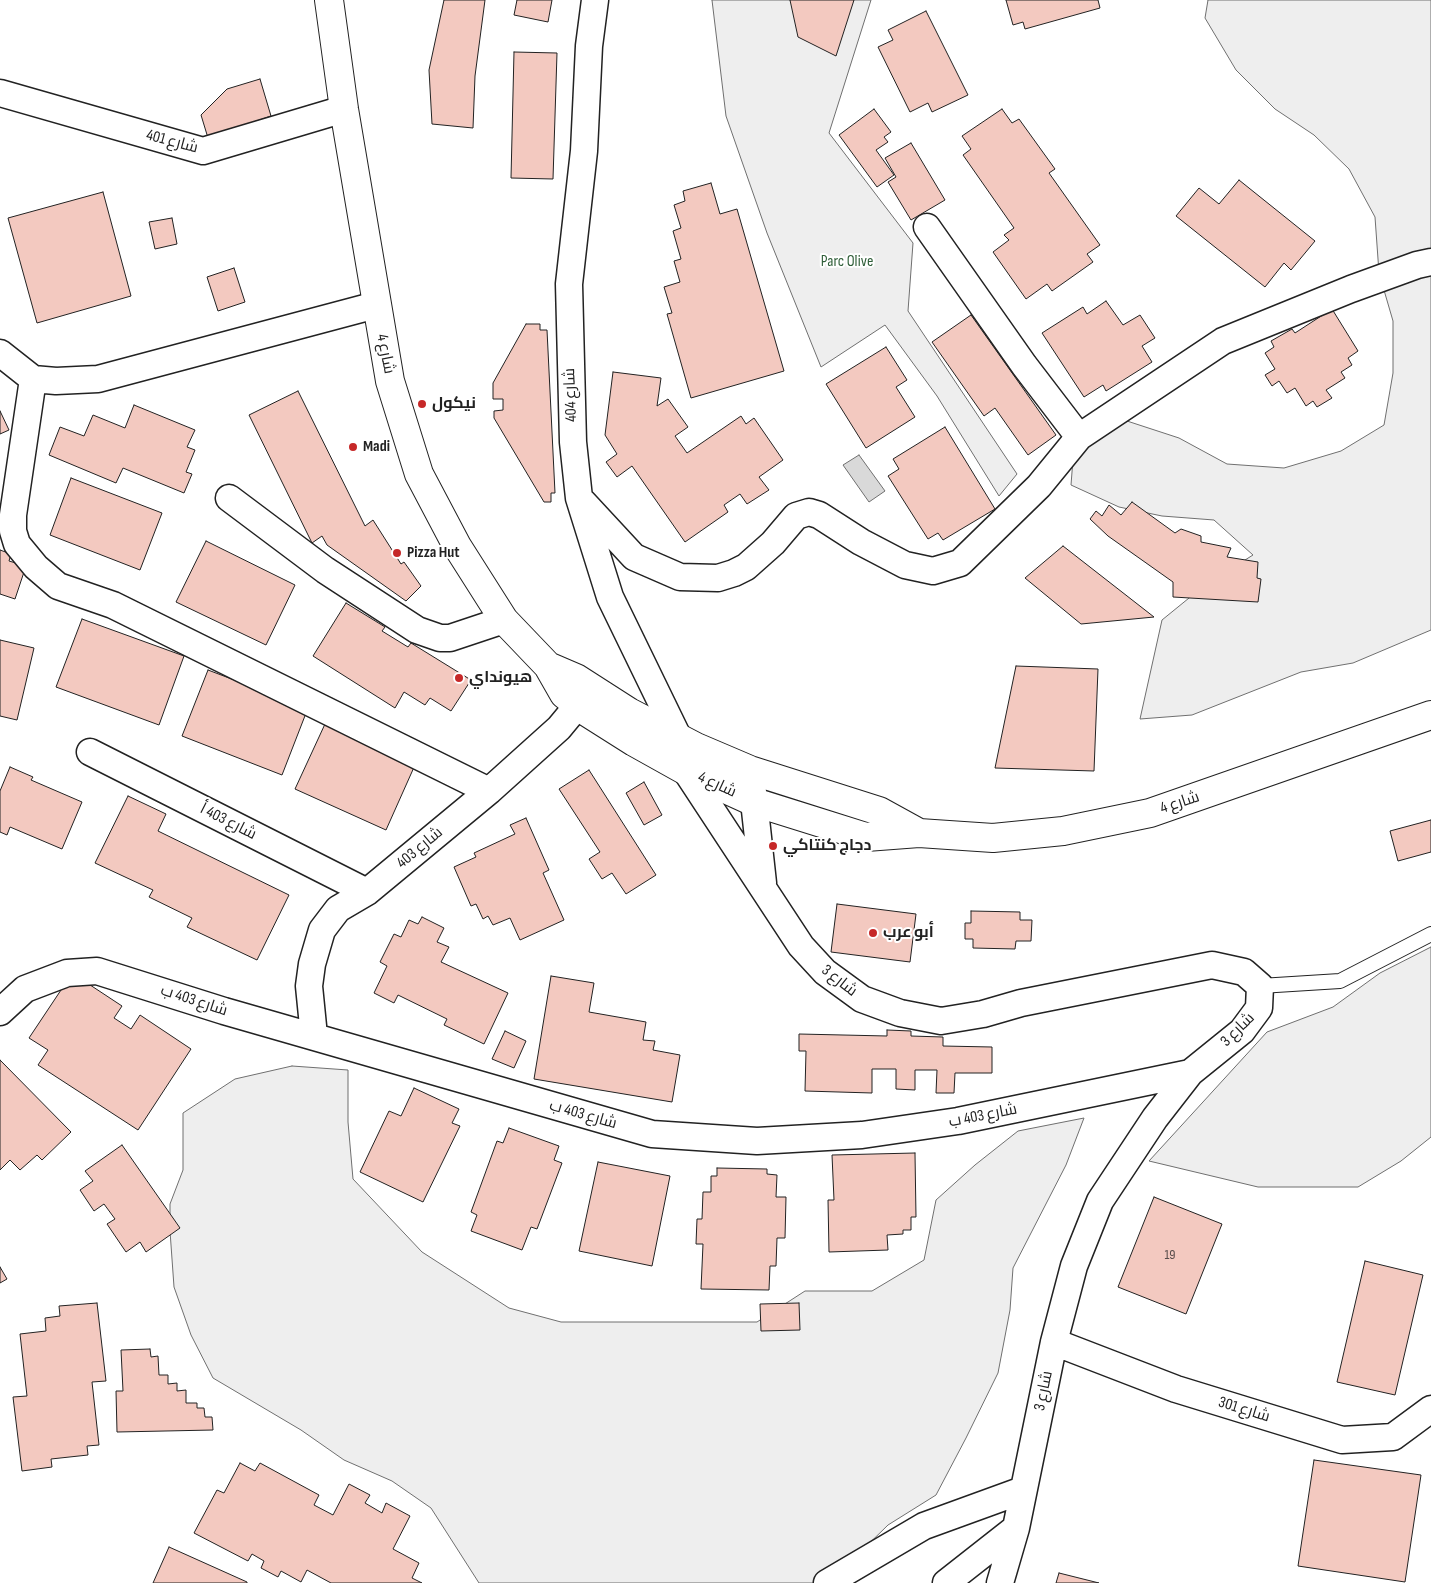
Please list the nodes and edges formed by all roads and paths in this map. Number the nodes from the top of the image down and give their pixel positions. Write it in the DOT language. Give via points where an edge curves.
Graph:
graph roads {
  1 [pos="329,0"];
  2 [pos="595,0"];
  3 [pos="0,93"];
  4 [pos="344,109"];
  5 [pos="927,227"];
  6 [pos="1431,262"];
  7 [pos="376,305"];
  8 [pos="0,353"];
  9 [pos="33,379"];
  10 [pos="1079,437"];
  11 [pos="229,498"];
  12 [pos="579,498"];
  13 [pos="504,620"];
  14 [pos="588,699"];
  15 [pos="1431,715"];
  16 [pos="679,739"];
  17 [pos="90,752"];
  18 [pos="750,770"];
  19 [pos="686,771"];
  20 [pos="489,791"];
  21 [pos="754,802"];
  22 [pos="919,833"];
  23 [pos="763,886"];
  24 [pos="367,892"];
  25 [pos="1431,934"];
  26 [pos="1260,986"];
  27 [pos="0,1012"];
  28 [pos="314,1036"];
  29 [pos="1190,1073"];
  30 [pos="1054,1342"];
  31 [pos="1431,1409"];
  32 [pos="1023,1490"];
  33 [pos="1016,1528"];
  34 [pos="827,1583"];
  35 [pos="946,1583"];
  36 [pos="1000,1583"];
  1 -- 4 [label="main road, شارع 4"];
  2 -- 12 [label="street, شارع 404" via="588,46 584,151 569,284 573,442"];
  3 -- 4 [label="street, شارع 401" via="203,151"];
  4 -- 7 [label="main road, شارع 4"];
  5 -- 10 [label="street"];
  6 -- 10 [label="street" via="1351,289 1223,341"];
  7 -- 9 [label="street" via="98,379"];
  7 -- 13 [label="main road, شارع 4" via="390,381 419,474 457,546"];
  8 -- 9 [label="street"];
  9 -- 20 [label="street" via="13,531 17,544 36,567 58,586 113,605"];
  10 -- 12 [label="street" via="1039,486 960,563 933,571 905,565 861,542 819,514 809,512 796,516 773,543 734,573 718,578 680,577 634,557"];
  11 -- 13 [label="street" via="324,570 417,630 450,638"];
  12 -- 16 [label="street, شارع 404" via="610,597"];
  13 -- 14 [label="main road, شارع 4" via="548,666 564,694"];
  14 -- 16 [label="main road, شارع 4"];
  14 -- 19 [label="main road, شارع 4" via="634,742"];
  14 -- 20 [label="street, شارع 403"];
  15 -- 22 [label="main road, شارع 4" via="1235,785 1105,824 1063,832 993,838"];
  16 -- 18 [label="main road, شارع 4"];
  16 -- 19 [label="street, شارع 404"];
  17 -- 24 [label="street, شارع 403 أ"];
  18 -- 21 [label="street, شارع 3"];
  18 -- 22 [label="main road, شارع 4" via="879,811"];
  19 -- 21 [label="main road, شارع 4"];
  19 -- 23 [label="street, شارع 3"];
  20 -- 24 [label="street, شارع 403"];
  21 -- 22 [label="main road, شارع 4" via="866,837"];
  21 -- 23 [label="street, شارع 3"];
  23 -- 26 [label="street, شارع 3" via="801,946 825,972 862,999 900,1013 941,1021 1212,965 1244,972"];
  24 -- 28 [label="street, شارع 403" via="338,909 322,930 309,986"];
  25 -- 26 [label="lane" via="1340,981"];
  26 -- 29 [label="street, شارع 3" via="1259,1008 1242,1031"];
  27 -- 28 [label="street, شارع 403 ب" via="25,988 67,973 97,972"];
  28 -- 29 [label="street, شارع 403 ب" via="652,1134 757,1141 862,1135 958,1121"];
  29 -- 30 [label="street, شارع 3" via="1155,1118 1100,1201 1074,1266"];
  30 -- 31 [label="street, شارع 301" via="1176,1389 1342,1440 1393,1437"];
  30 -- 32 [label="street, شارع 3"];
  32 -- 33 [label="street, شارع 3"];
  32 -- 34 [label="street" via="924,1526"];
  33 -- 35 [label="street"];
  33 -- 36 [label="street, شارع 3"];
}
